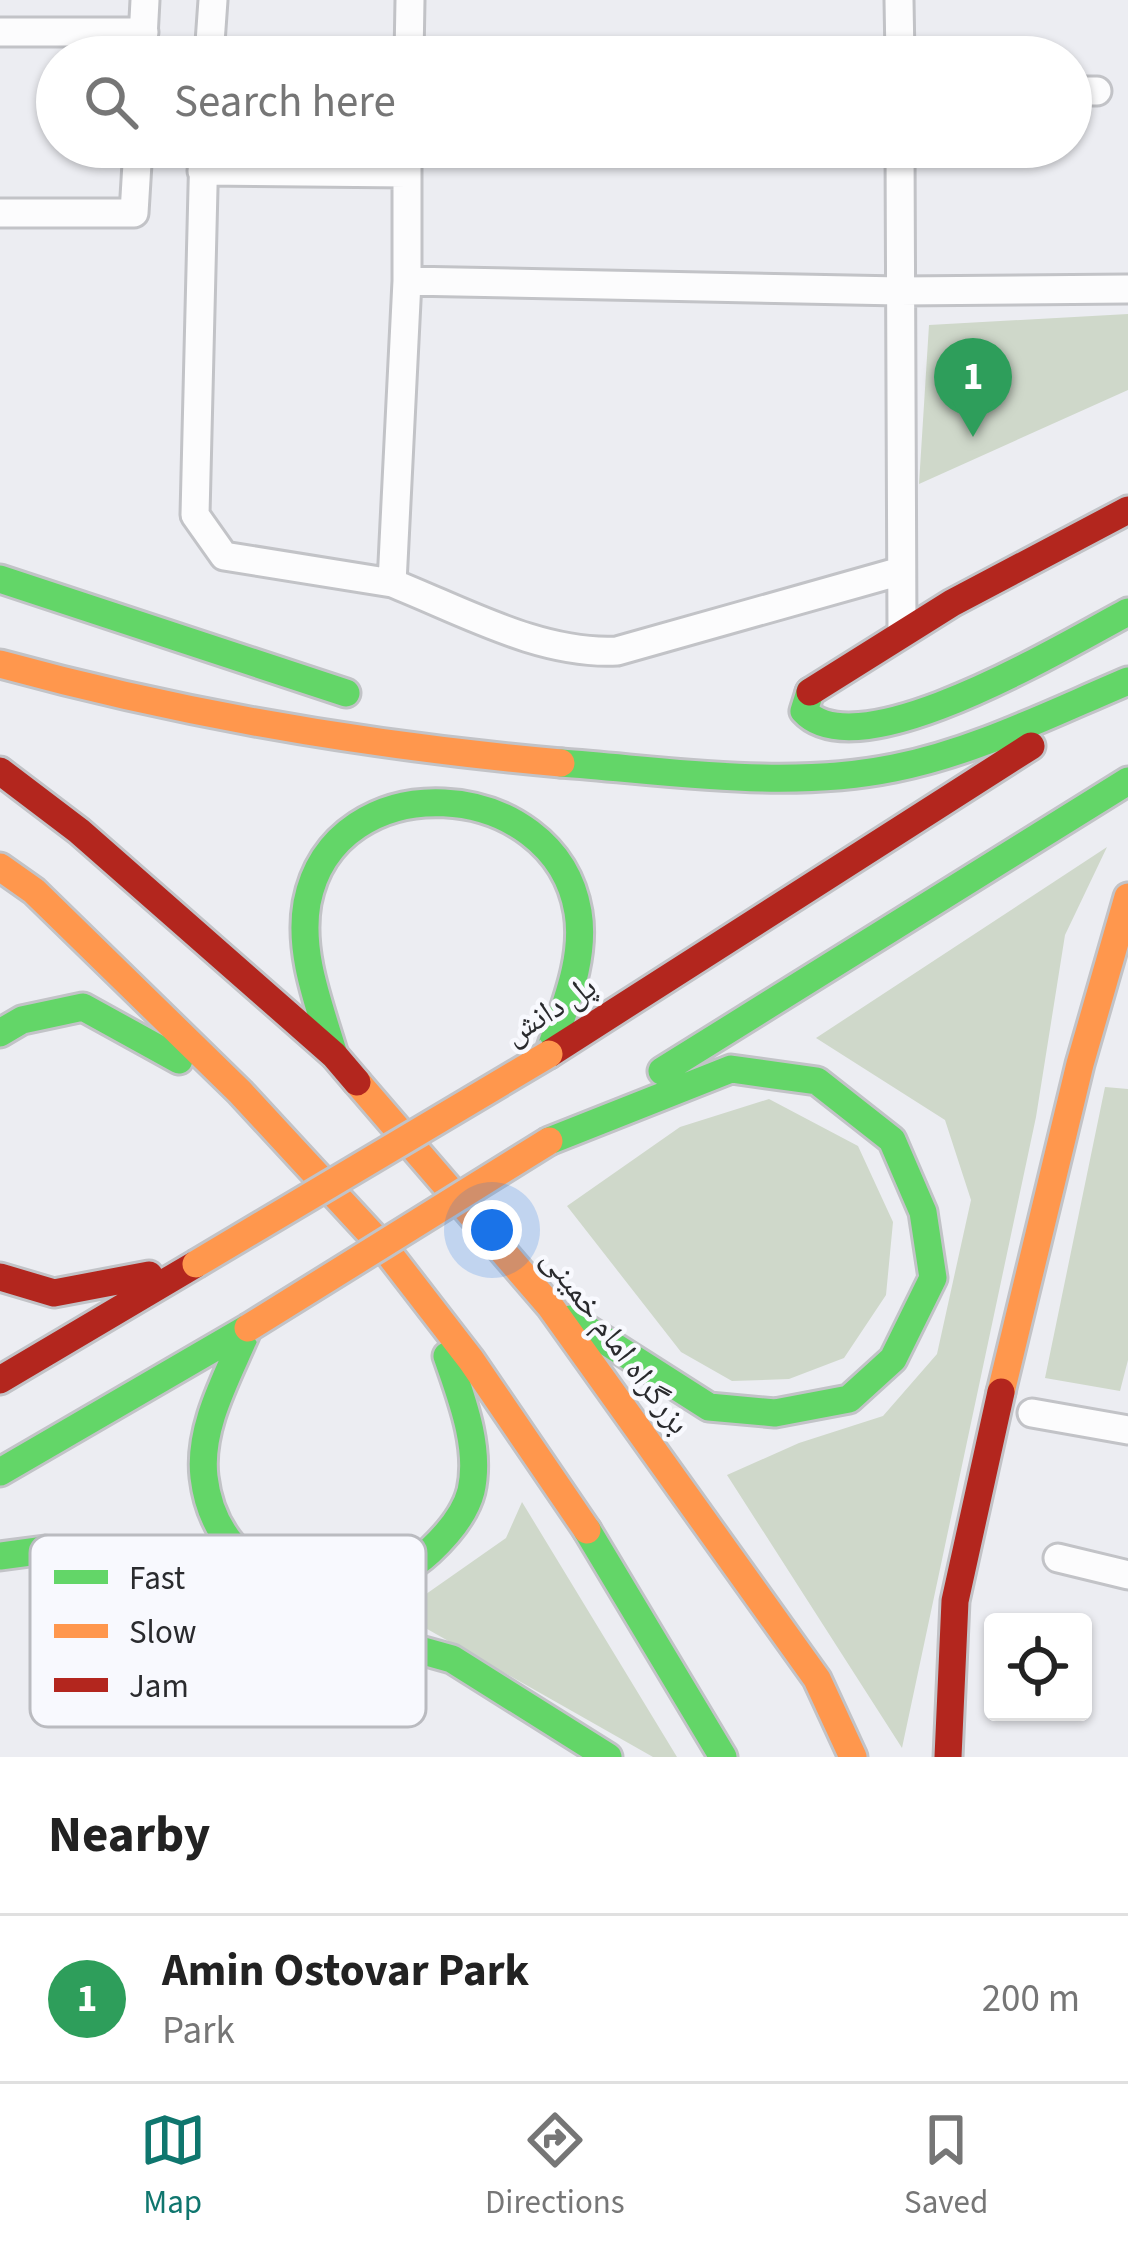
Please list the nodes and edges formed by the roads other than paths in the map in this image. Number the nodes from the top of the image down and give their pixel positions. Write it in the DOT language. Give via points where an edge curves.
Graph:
graph roads {
  1 [pos="146,0"];
  2 [pos="213,0"];
  3 [pos="410,0"];
  4 [pos="899,0"];
  5 [pos="0,32"];
  6 [pos="48,36"];
  7 [pos="144,36"];
  8 [pos="210,36"];
  9 [pos="409,36"];
  10 [pos="900,36"];
  11 [pos="137,168"];
  12 [pos="203,168"];
  13 [pos="407,168"];
  14 [pos="900,168"];
  15 [pos="0,214"];
  16 [pos="407,281"];
  17 [pos="1128,289"];
  18 [pos="900,291"];
  19 [pos="1128,510"];
  20 [pos="901,571"];
  21 [pos="0,579"];
  22 [pos="392,583"];
  23 [pos="1128,612"];
  24 [pos="902,633"];
  25 [pos="0,664"];
  26 [pos="1128,683"];
  27 [pos="346,693"];
  28 [pos="0,771"];
  29 [pos="1128,782"];
  30 [pos="0,868"];
  31 [pos="1128,897"];
  32 [pos="0,1033"];
  33 [pos="549,1054"];
  34 [pos="334,1055"];
  35 [pos="265,1118"];
  36 [pos="549,1141"];
  37 [pos="196,1264"];
  38 [pos="0,1277"];
  39 [pos="430,1304"];
  40 [pos="550,1306"];
  41 [pos="248,1328"];
  42 [pos="0,1380"];
  43 [pos="1032,1413"];
  44 [pos="1128,1430"];
  45 [pos="0,1472"];
  46 [pos="224,1535"];
  47 [pos="30,1552"];
  48 [pos="0,1556"];
  49 [pos="426,1556"];
  50 [pos="1058,1558"];
  51 [pos="1128,1575"];
  52 [pos="426,1652"];
  53 [pos="608,1757"];
  54 [pos="723,1757"];
  55 [pos="853,1757"];
  56 [pos="948,1757"];
  1 -- 7 [label="street"];
  2 -- 8 [label="street"];
  3 -- 9 [label="street"];
  4 -- 10 [label="street"];
  5 -- 6 [label="street"];
  11 -- 15 [label="street" via="134,213"];
  12 -- 22 [label="street" via="195,515 224,556"];
  13 -- 16 [label="street"];
  14 -- 18 [label="street"];
  16 -- 18 [label="street"];
  16 -- 22 [label="street"];
  17 -- 18 [label="street"];
  18 -- 20 [label="street"];
  19 -- 24 [label="main road"];
  20 -- 22 [label="street" via="587,653"];
  20 -- 24 [label="street"];
  21 -- 27 [label="main road"];
  23 -- 24 [label="main road" via="934,711 838,731 818,727 804,710 807,694"];
  25 -- 26 [label="main road" via="131,702 363,739 541,764 764,777 863,774 940,754"];
  26 -- 33 [label="main road, پل دانش"];
  28 -- 34 [label="main road, بزرگراه امام خمینی"];
  29 -- 36 [label="main road"];
  30 -- 35 [label="main road" via="34,891"];
  31 -- 56 [label="main road" via="1079,1060 963,1553 942,1688"];
  32 -- 35 [label="main road" via="83,1007 147,1039"];
  33 -- 34 [label="main road" via="577,959 575,896 544,846 488,804 422,796 364,818 311,886 306,933"];
  33 -- 37 [label="main road, پل دانش, bridge"];
  34 -- 40 [label="main road, بزرگراه امام خمینی"];
  35 -- 39 [label="main road"];
  36 -- 40 [label="main road" via="731,1069 817,1081 892,1140 923,1212 933,1278 893,1359 849,1399 775,1413 710,1407"];
  36 -- 41 [label="main road, bridge"];
  37 -- 38 [label="main road" via="60,1295 22,1292"];
  37 -- 42 [label="main road, پل دانش"];
  39 -- 49 [label="main road" via="472,1429 467,1504"];
  39 -- 54 [label="main road" via="611,1563"];
  40 -- 55 [label="main road, بزرگراه امام خمینی" via="817,1679"];
  41 -- 45 [label="main road"];
  41 -- 46 [label="main road" via="203,1472"];
  43 -- 44 [label="street"];
  47 -- 48 [label="main road"];
  50 -- 51 [label="street"];
  52 -- 53 [label="main road" via="452,1659"];
}
